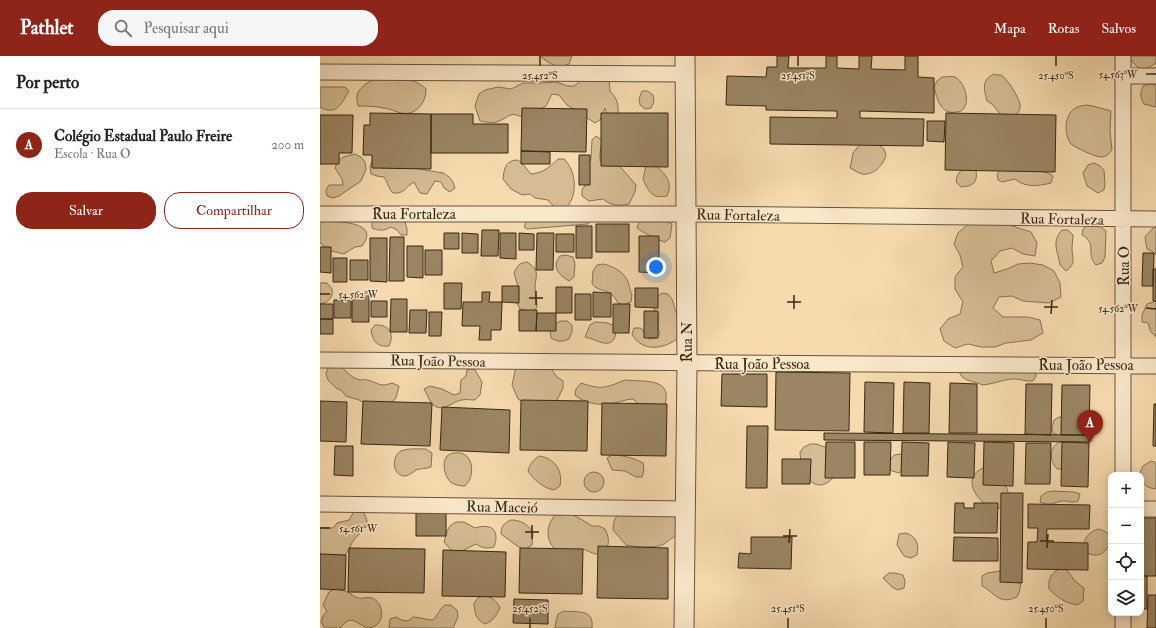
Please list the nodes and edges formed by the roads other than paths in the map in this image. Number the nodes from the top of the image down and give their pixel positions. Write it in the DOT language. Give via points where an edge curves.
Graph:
graph roads {
  1 [pos="1124,56"];
  2 [pos="685,65"];
  3 [pos="320,72"];
  4 [pos="1123,76"];
  5 [pos="1156,76"];
  6 [pos="320,214"];
  7 [pos="686,214"];
  8 [pos="1123,219"];
  9 [pos="1156,219"];
  10 [pos="320,360"];
  11 [pos="687,364"];
  12 [pos="1124,366"];
  13 [pos="1156,366"];
  14 [pos="1123,472"];
  15 [pos="320,504"];
  16 [pos="685,509"];
  17 [pos="1144,509"];
  18 [pos="1156,509"];
  19 [pos="1123,616"];
  20 [pos="684,628"];
  21 [pos="1123,628"];
  1 -- 4 [label="street, Rua O"];
  2 -- 3 [label="street"];
  2 -- 7 [label="street, Rua N"];
  4 -- 5 [label="street"];
  4 -- 8 [label="street, Rua O"];
  6 -- 7 [label="street, Rua Fortaleza"];
  7 -- 8 [label="street, Rua Fortaleza"];
  7 -- 11 [label="street, Rua N"];
  8 -- 9 [label="street, Rua Fortaleza"];
  8 -- 12 [label="street, Rua O"];
  10 -- 11 [label="street, Rua João Pessoa"];
  11 -- 12 [label="street, Rua João Pessoa"];
  11 -- 16 [label="street, Rua N"];
  12 -- 13 [label="street, Rua João Pessoa"];
  12 -- 14 [label="street, Rua O"];
  15 -- 16 [label="street, Rua Maceió"];
  16 -- 20 [label="street, Rua N"];
  17 -- 18 [label="street"];
  19 -- 21 [label="street"];
}
